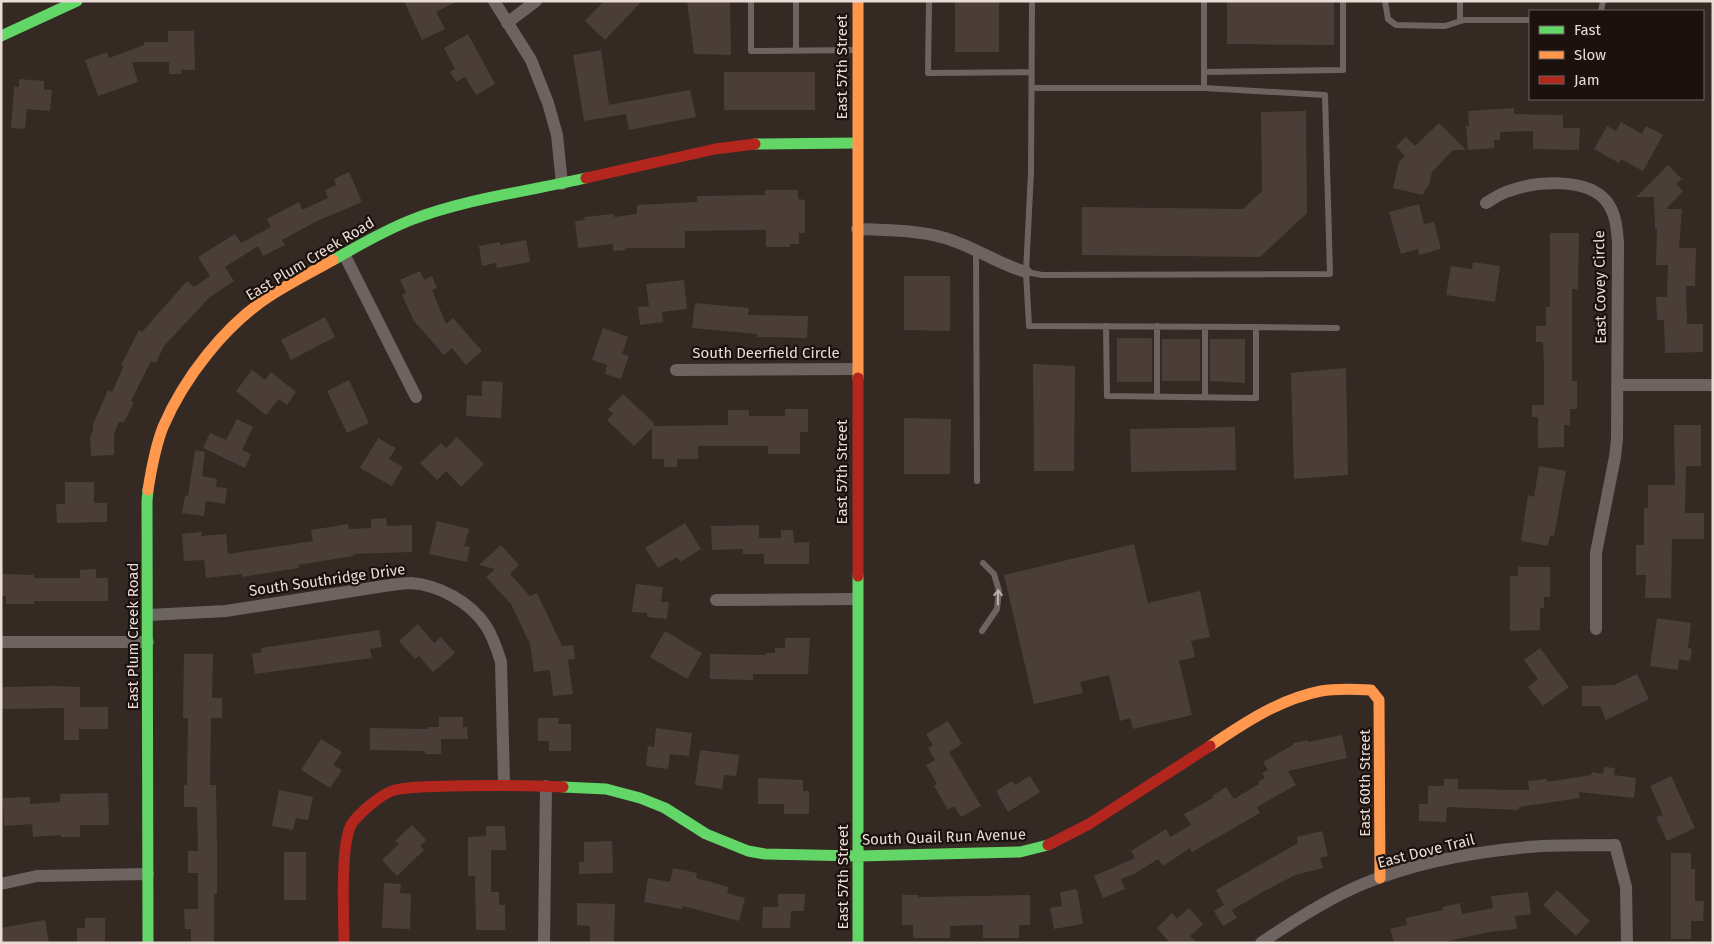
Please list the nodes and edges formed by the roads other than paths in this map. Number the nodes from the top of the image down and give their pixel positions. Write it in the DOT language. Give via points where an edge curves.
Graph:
graph roads {
  1 [pos="77,1"];
  2 [pos="494,1"];
  3 [pos="536,1"];
  4 [pos="751,1"];
  5 [pos="796,1"];
  6 [pos="858,1"];
  7 [pos="928,1"];
  8 [pos="1032,1"];
  9 [pos="1204,1"];
  10 [pos="1343,1"];
  11 [pos="1385,1"];
  12 [pos="1460,1"];
  13 [pos="1529,20"];
  14 [pos="1460,21"];
  15 [pos="507,23"];
  16 [pos="1,36"];
  17 [pos="858,50"];
  18 [pos="796,51"];
  19 [pos="1032,72"];
  20 [pos="1204,72"];
  21 [pos="1032,88"];
  22 [pos="1204,88"];
  23 [pos="857,144"];
  24 [pos="562,184"];
  25 [pos="1486,203"];
  26 [pos="857,229"];
  27 [pos="976,250"];
  28 [pos="344,254"];
  29 [pos="1026,272"];
  30 [pos="1106,326"];
  31 [pos="1157,326"];
  32 [pos="1205,327"];
  33 [pos="1256,327"];
  34 [pos="1337,328"];
  35 [pos="857,369"];
  36 [pos="676,370"];
  37 [pos="1617,385"];
  38 [pos="1713,385"];
  39 [pos="1157,397"];
  40 [pos="1205,397"];
  41 [pos="416,398"];
  42 [pos="977,481"];
  43 [pos="983,563"];
  44 [pos="857,598"];
  45 [pos="716,600"];
  46 [pos="148,615"];
  47 [pos="1596,629"];
  48 [pos="982,631"];
  49 [pos="1,642"];
  50 [pos="148,642"];
  51 [pos="1371,690"];
  52 [pos="504,784"];
  53 [pos="546,786"];
  54 [pos="858,856"];
  55 [pos="148,874"];
  56 [pos="1380,878"];
  57 [pos="1,884"];
  58 [pos="148,943"];
  59 [pos="344,943"];
  60 [pos="544,943"];
  61 [pos="858,943"];
  62 [pos="1261,943"];
  63 [pos="1627,943"];
  1 -- 16 [label="street"];
  2 -- 15 [label="street"];
  3 -- 15 [label="street"];
  4 -- 18 [label="lane" via="751,51"];
  5 -- 18 [label="lane"];
  6 -- 17 [label="street, East 57th Street"];
  7 -- 19 [label="lane" via="928,73"];
  8 -- 19 [label="lane"];
  9 -- 20 [label="lane"];
  10 -- 20 [label="lane" via="1343,70"];
  11 -- 14 [label="lane" via="1388,19 1396,25 1445,26"];
  12 -- 14 [label="lane"];
  13 -- 14 [label="lane"];
  15 -- 24 [label="street" via="531,60 548,103 557,135"];
  17 -- 18 [label="lane"];
  17 -- 23 [label="street, East 57th Street"];
  19 -- 21 [label="lane"];
  20 -- 22 [label="lane"];
  21 -- 22 [label="lane"];
  21 -- 29 [label="lane" via="1032,172"];
  22 -- 29 [label="lane" via="1325,94 1330,274 1042,275"];
  23 -- 24 [label="street, East Plum Creek Road" via="732,146"];
  23 -- 26 [label="street, East 57th Street"];
  24 -- 28 [label="street, East Plum Creek Road" via="448,208 393,228"];
  25 -- 37 [label="street, East Covey Circle" via="1508,191 1548,184 1581,186 1608,202 1618,242"];
  26 -- 27 [label="street" via="919,233"];
  26 -- 35 [label="street, East 57th Street"];
  27 -- 29 [label="street"];
  27 -- 42 [label="lane"];
  28 -- 41 [label="street"];
  28 -- 46 [label="street, East Plum Creek Road" via="269,297 247,314 207,353 174,407 158,443 149,485 146,520"];
  29 -- 30 [label="lane" via="1029,326"];
  30 -- 31 [label="lane"];
  30 -- 39 [label="lane" via="1107,396"];
  31 -- 32 [label="lane"];
  31 -- 39 [label="lane"];
  32 -- 33 [label="lane"];
  32 -- 40 [label="lane"];
  33 -- 34 [label="lane"];
  33 -- 40 [label="lane" via="1256,398"];
  35 -- 36 [label="street, South Deerfield Circle"];
  35 -- 44 [label="street, East 57th Street"];
  37 -- 38 [label="street"];
  37 -- 47 [label="street, East Covey Circle" via="1615,457 1596,553"];
  39 -- 40 [label="lane"];
  48 -- 43 [label="lane, one-way" via="998,609 999,591 994,574"];
  44 -- 45 [label="street"];
  44 -- 54 [label="street, East 57th Street"];
  46 -- 50 [label="street, East Plum Creek Road"];
  46 -- 52 [label="street, South Southridge Drive" via="226,611 410,583 439,589 466,605 485,625 498,653 501,662"];
  49 -- 50 [label="street"];
  50 -- 55 [label="street, East Plum Creek Road"];
  51 -- 54 [label="street, South Quail Run Avenue" via="1338,688 1292,698 1238,726 1085,828 1037,850"];
  51 -- 56 [label="street, East 60th Street" via="1379,700"];
  52 -- 53 [label="street, South Quail Run Avenue"];
  52 -- 59 [label="street, South Quail Run Avenue" via="393,790 365,808 351,826 348,837 344,865"];
  53 -- 54 [label="street, South Quail Run Avenue" via="606,789 640,798 666,808 706,834 748,851"];
  53 -- 60 [label="street"];
  54 -- 61 [label="street, East 57th Street"];
  55 -- 57 [label="street" via="37,876"];
  55 -- 58 [label="street, East Plum Creek Road"];
  56 -- 62 [label="street, East Dove Trail" via="1321,905"];
  56 -- 63 [label="street, East Dove Trail" via="1455,857 1521,847 1615,845 1626,886"];
}
